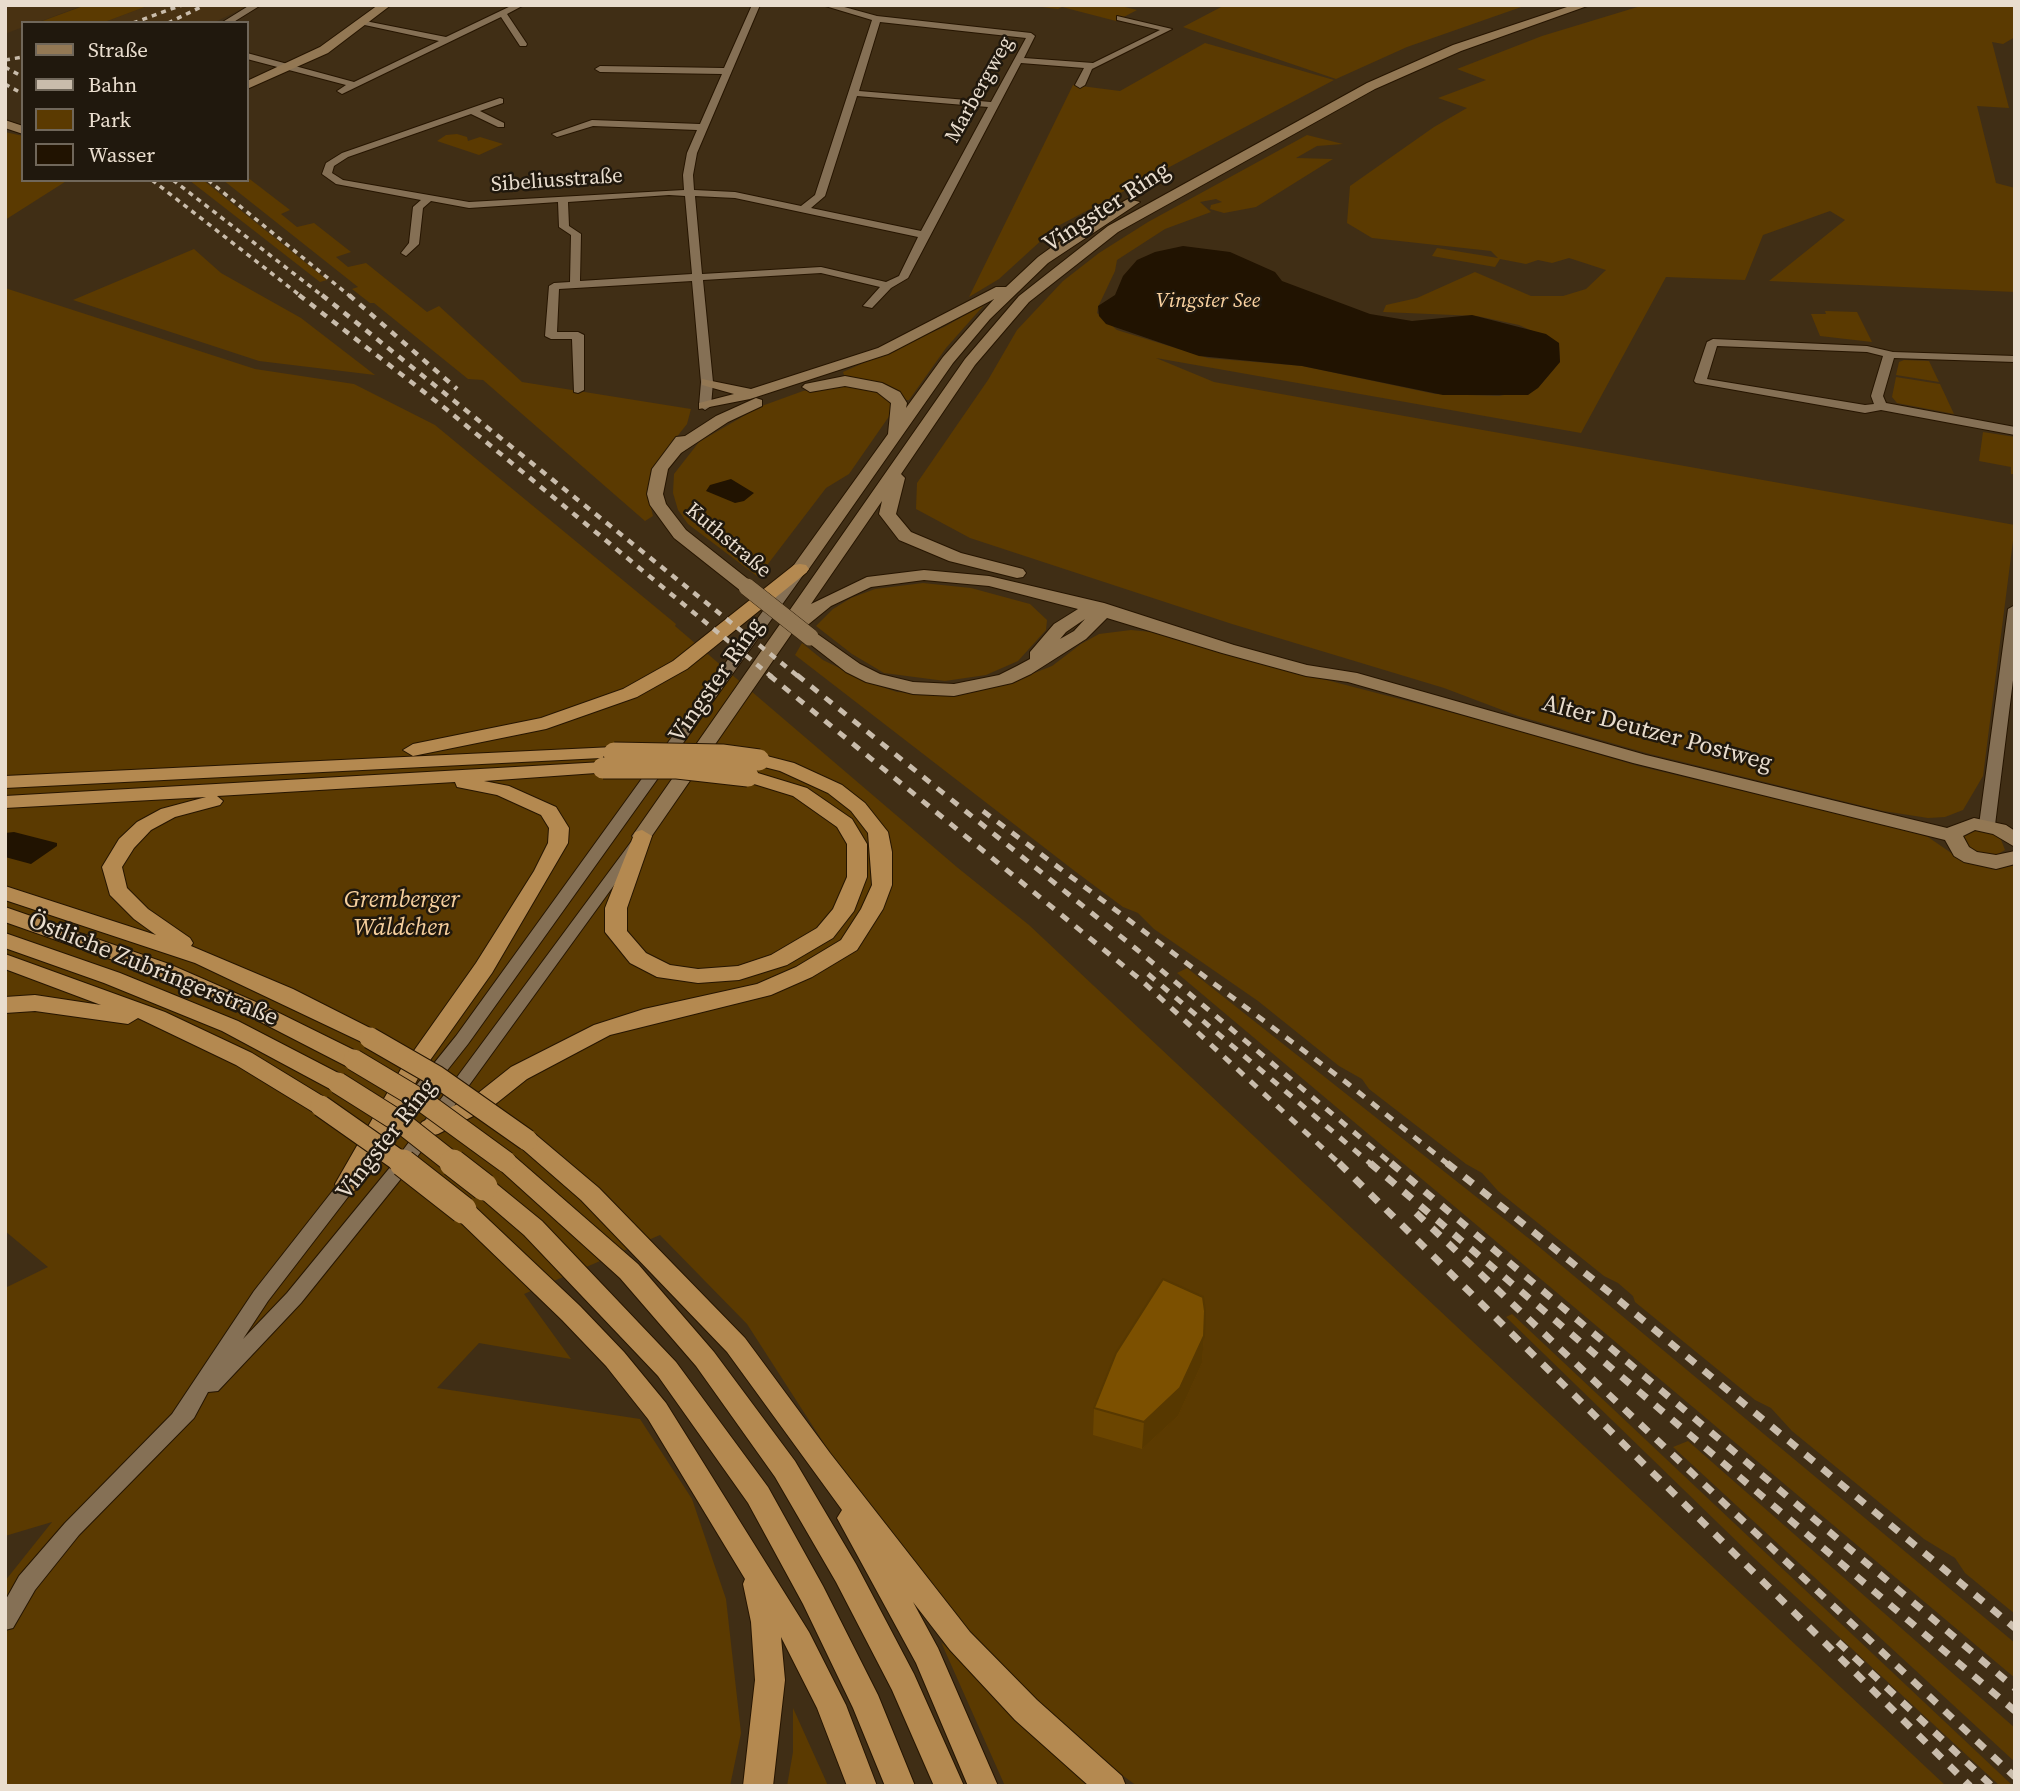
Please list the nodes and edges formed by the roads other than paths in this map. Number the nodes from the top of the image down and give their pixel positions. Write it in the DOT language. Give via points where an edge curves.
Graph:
graph roads {
  1 [pos="257,5"];
  2 [pos="386,5"];
  3 [pos="520,5"];
  4 [pos="756,5"];
  5 [pos="826,5"];
  6 [pos="1556,5"];
  7 [pos="1585,5"];
  8 [pos="503,13"];
  9 [pos="1120,18"];
  10 [pos="877,19"];
  11 [pos="229,21"];
  12 [pos="363,22"];
  13 [pos="447,40"];
  14 [pos="523,44"];
  15 [pos="248,56"];
  16 [pos="1018,60"];
  17 [pos="1089,66"];
  18 [pos="289,67"];
  19 [pos="600,69"];
  20 [pos="726,71"];
  21 [pos="248,85"];
  22 [pos="355,85"];
  23 [pos="1080,85"];
  24 [pos="342,91"];
  25 [pos="853,93"];
  26 [pos="500,101"];
  27 [pos="993,105"];
  28 [pos="472,111"];
  29 [pos="501,125"];
  30 [pos="702,127"];
  31 [pos="557,134"];
  32 [pos="690,192"];
  33 [pos="428,200"];
  34 [pos="563,201"];
  35 [pos="803,209"];
  36 [pos="924,235"];
  37 [pos="406,253"];
  38 [pos="1029,274"];
  39 [pos="698,277"];
  40 [pos="575,285"];
  41 [pos="887,286"];
  42 [pos="868,306"];
  43 [pos="1893,355"];
  44 [pos="2015,359"];
  45 [pos="707,382"];
  46 [pos="579,390"];
  47 [pos="754,398"];
  48 [pos="705,406"];
  49 [pos="1881,406"];
  50 [pos="2015,431"];
  51 [pos="893,438"];
  52 [pos="676,449"];
  53 [pos="905,454"];
  54 [pos="800,569"];
  55 [pos="973,579"];
  56 [pos="1083,591"];
  57 [pos="1134,607"];
  58 [pos="1099,609"];
  59 [pos="2015,609"];
  60 [pos="1060,628"];
  61 [pos="1159,628"];
  62 [pos="778,640"];
  63 [pos="1051,656"];
  64 [pos="1024,670"];
  65 [pos="1350,677"];
  66 [pos="609,760"];
  67 [pos="318,765"];
  68 [pos="753,768"];
  69 [pos="435,777"];
  70 [pos="11,781"];
  71 [pos="289,787"];
  72 [pos="5,802"];
  73 [pos="1987,825"];
  74 [pos="642,836"];
  75 [pos="1953,836"];
  76 [pos="2015,841"];
  77 [pos="2015,857"];
  78 [pos="5,893"];
  79 [pos="5,914"];
  80 [pos="5,940"];
  81 [pos="203,958"];
  82 [pos="5,961"];
  83 [pos="5,1005"];
  84 [pos="244,1059"];
  85 [pos="430,1128"];
  86 [pos="347,1185"];
  87 [pos="179,1420"];
  88 [pos="820,1461"];
  89 [pos="755,1571"];
  90 [pos="5,1621"];
  91 [pos="758,1786"];
  92 [pos="862,1786"];
  93 [pos="900,1786"];
  94 [pos="949,1786"];
  95 [pos="983,1786"];
  96 [pos="1111,1786"];
  1 -- 11 [label="street"];
  2 -- 12 [label="main road"];
  3 -- 8 [label="street"];
  4 -- 20 [label="street, Kuthstraße"];
  5 -- 10 [label="street, Marbergweg"];
  6 -- 38 [label="main road, Vingster Ring" via="1446,42 1368,76 1093,224"];
  7 -- 53 [label="main road, Vingster Ring" via="1457,48 1388,78 1113,229 1024,299 970,362"];
  8 -- 13 [label="street"];
  8 -- 14 [label="street"];
  9 -- 17 [label="street" via="1168,29"];
  10 -- 16 [label="street, Marbergweg" via="1031,36"];
  10 -- 25 [label="street"];
  12 -- 13 [label="street"];
  12 -- 18 [label="main road"];
  13 -- 22 [label="street"];
  15 -- 18 [label="street"];
  16 -- 17 [label="street"];
  16 -- 27 [label="street, Marbergweg"];
  17 -- 23 [label="street"];
  18 -- 21 [label="main road"];
  18 -- 22 [label="street"];
  19 -- 20 [label="street"];
  20 -- 30 [label="street, Kuthstraße"];
  22 -- 24 [label="street"];
  25 -- 27 [label="street"];
  25 -- 35 [label="street" via="820,196"];
  26 -- 28 [label="street, Sibeliusstraße"];
  27 -- 36 [label="street, Marbergweg"];
  28 -- 29 [label="street"];
  28 -- 33 [label="street, Sibeliusstraße" via="345,155 327,169 333,180"];
  30 -- 31 [label="street" via="592,123"];
  30 -- 32 [label="street, Kuthstraße" via="692,152"];
  32 -- 34 [label="street, Sibeliusstraße"];
  32 -- 35 [label="street" via="754,198"];
  32 -- 39 [label="street, Kuthstraße"];
  33 -- 34 [label="street, Sibeliusstraße" via="468,205"];
  33 -- 37 [label="street" via="418,207 414,244"];
  34 -- 40 [label="street" via="564,227 576,234"];
  35 -- 36 [label="street"];
  36 -- 41 [label="street, Marbergweg" via="903,278"];
  38 -- 47 [label="main road" via="883,351"];
  38 -- 51 [label="main road, Vingster Ring" via="948,360"];
  39 -- 40 [label="street"];
  39 -- 41 [label="street" via="821,270"];
  39 -- 45 [label="street, Kuthstraße"];
  40 -- 46 [label="street" via="554,286 551,336 578,335"];
  41 -- 42 [label="street, Marbergweg"];
  43 -- 44 [label="street"];
  43 -- 49 [label="street" via="1888,357 1877,396"];
  43 -- 49 [label="street" via="1867,349 1713,342 1700,381 1865,409"];
  45 -- 47 [label="main road"];
  45 -- 48 [label="street, Kuthstraße"];
  47 -- 48 [label="main road" via="719,408"];
  47 -- 51 [label="main road" via="824,383 882,388 899,403"];
  47 -- 52 [label="main road"];
  48 -- 52 [label="main road, Kuthstraße"];
  49 -- 50 [label="street"];
  51 -- 54 [label="main road, Vingster Ring"];
  52 -- 64 [label="main road, Kuthstraße, bridge" via="666,458 655,494 663,514 680,534 810,637 873,678 913,688 954,690 981,686"];
  53 -- 56 [label="main road, Alter Deutzer Postweg" via="887,513 905,536 955,556"];
  53 -- 62 [label="main road, Vingster Ring"];
  54 -- 67 [label="highway" via="680,665 630,693 546,723 495,735"];
  54 -- 86 [label="street, Vingster Ring" via="462,1040"];
  55 -- 58 [label="main road, Alter Deutzer Postweg" via="1018,586"];
  55 -- 60 [label="main road" via="1037,596 1052,607"];
  55 -- 62 [label="main road" via="924,575 867,583 825,601"];
  56 -- 57 [label="main road, Alter Deutzer Postweg"];
  56 -- 58 [label="main road"];
  57 -- 58 [label="main road"];
  57 -- 65 [label="main road, Alter Deutzer Postweg"];
  58 -- 60 [label="main road, Kuthstraße"];
  58 -- 61 [label="main road, Alter Deutzer Postweg"];
  58 -- 63 [label="main road, Kuthstraße" via="1080,635"];
  59 -- 73 [label="street"];
  60 -- 64 [label="main road, Kuthstraße"];
  61 -- 63 [label="main road" via="1104,630"];
  61 -- 65 [label="main road, Alter Deutzer Postweg" via="1306,670"];
  62 -- 74 [label="main road, Vingster Ring"];
  63 -- 64 [label="main road, Kuthstraße"];
  65 -- 75 [label="main road, Alter Deutzer Postweg" via="1640,759"];
  66 -- 67 [label="highway"];
  66 -- 68 [label="highway, bridge" via="677,768"];
  66 -- 69 [label="highway"];
  67 -- 70 [label="highway"];
  68 -- 74 [label="highway" via="823,805 845,822 857,844 857,877 843,911 825,933 779,960 739,973 698,976 665,972 638,958 616,932 616,908"];
  68 -- 85 [label="highway" via="787,767 835,789 858,807 878,832 883,852 882,886 849,945 763,990 602,1030 519,1073 485,1100"];
  69 -- 71 [label="highway"];
  69 -- 86 [label="highway" via="530,800 549,811 559,828 558,843 484,968 412,1069"];
  71 -- 72 [label="highway"];
  71 -- 81 [label="highway" via="168,813 126,844 112,867 117,890 141,914"];
  73 -- 75 [label="main road" via="1964,825"];
  73 -- 76 [label="main road"];
  74 -- 85 [label="street, Vingster Ring"];
  75 -- 77 [label="main road, Alter Deutzer Postweg" via="1961,851 1983,861"];
  78 -- 81 [label="highway"];
  79 -- 94 [label="highway, Östliche Zubringerstraße, bridge" via="161,969 354,1060 421,1100 506,1163 629,1271 705,1359 785,1469 904,1683"];
  80 -- 93 [label="highway, Östliche Zubringerstraße, bridge" via="230,1026 338,1083 403,1124 533,1228 667,1369 758,1495 867,1705"];
  81 -- 88 [label="highway, bridge" via="370,1038 436,1076 527,1140 590,1194 736,1345"];
  82 -- 84 [label="highway" via="157,1017"];
  83 -- 84 [label="highway" via="36,1003 122,1014"];
  84 -- 89 [label="highway, bridge" via="382,1147 526,1267 657,1411"];
  85 -- 87 [label="street, Vingster Ring" via="294,1298"];
  86 -- 87 [label="street, Vingster Ring" via="261,1296"];
  87 -- 90 [label="street, Vingster Ring" via="72,1529 27,1583"];
  88 -- 95 [label="highway" via="928,1657"];
  88 -- 96 [label="highway" via="960,1641 1026,1710"];
  89 -- 91 [label="highway" via="770,1680"];
  89 -- 92 [label="highway" via="799,1641 831,1705"];
}
